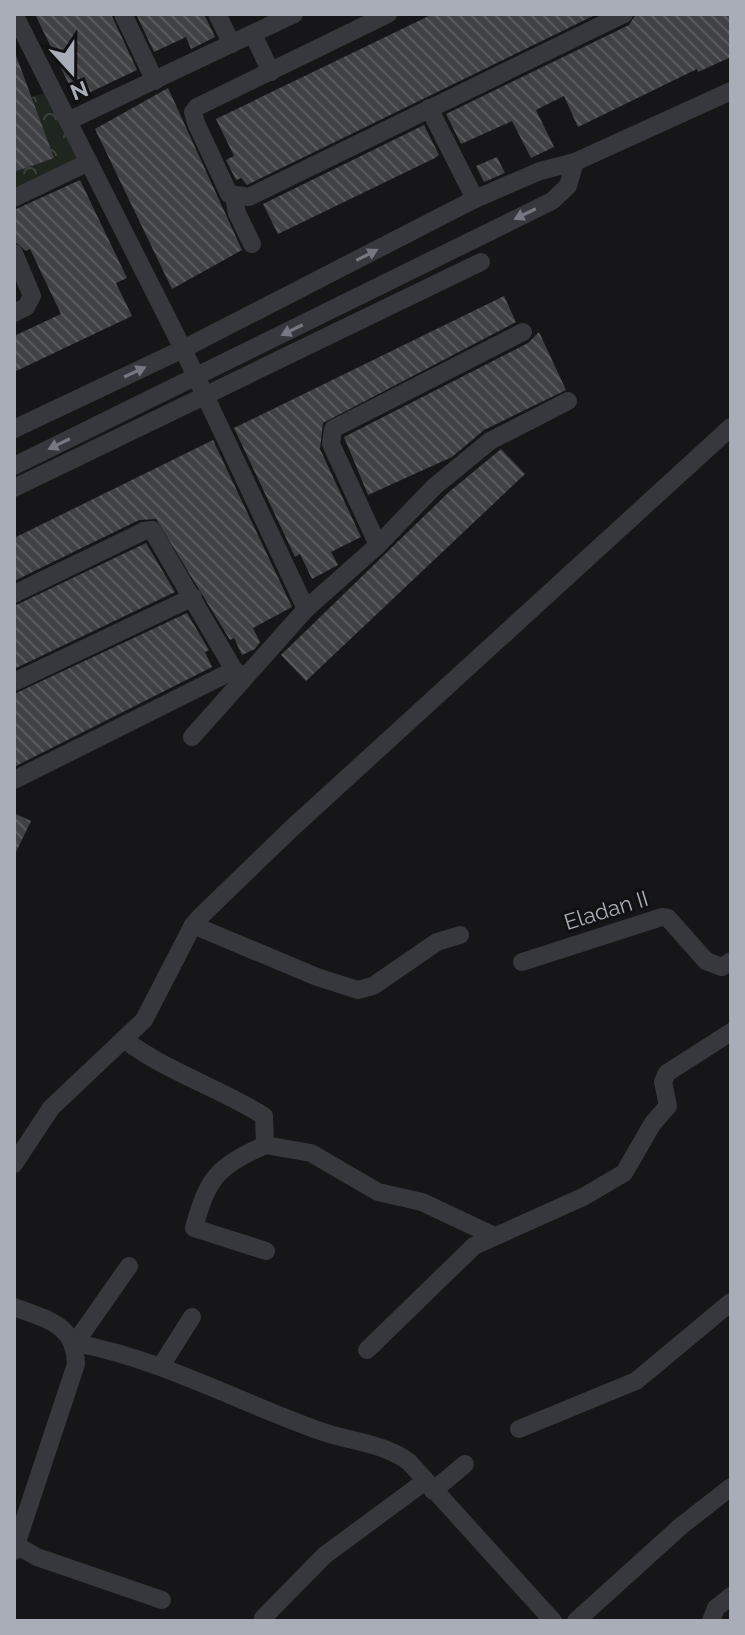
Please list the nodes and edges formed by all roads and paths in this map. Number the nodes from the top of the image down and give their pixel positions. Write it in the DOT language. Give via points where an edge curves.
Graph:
graph roads {
  1 [pos="14,14"];
  2 [pos="123,14"];
  3 [pos="217,14"];
  4 [pos="294,14"];
  5 [pos="388,14"];
  6 [pos="624,14"];
  7 [pos="253,34"];
  8 [pos="19,36"];
  9 [pos="232,44"];
  10 [pos="271,72"];
  11 [pos="155,81"];
  12 [pos="731,91"];
  13 [pos="429,108"];
  14 [pos="68,121"];
  15 [pos="89,162"];
  16 [pos="575,162"];
  17 [pos="234,197"];
  18 [pos="14,198"];
  19 [pos="475,199"];
  20 [pos="252,244"];
  21 [pos="14,253"];
  22 [pos="481,262"];
  23 [pos="14,313"];
  24 [pos="523,332"];
  25 [pos="183,349"];
  26 [pos="195,378"];
  27 [pos="202,397"];
  28 [pos="568,401"];
  29 [pos="731,427"];
  30 [pos="14,429"];
  31 [pos="14,466"];
  32 [pos="14,488"];
  33 [pos="378,545"];
  34 [pos="14,594"];
  35 [pos="193,597"];
  36 [pos="306,609"];
  37 [pos="240,674"];
  38 [pos="14,682"];
  39 [pos="192,737"];
  40 [pos="14,780"];
  41 [pos="193,925"];
  42 [pos="460,935"];
  43 [pos="731,961"];
  44 [pos="522,962"];
  45 [pos="731,1032"];
  46 [pos="125,1040"];
  47 [pos="265,1145"];
  48 [pos="14,1164"];
  49 [pos="492,1235"];
  50 [pos="266,1251"];
  51 [pos="129,1266"];
  52 [pos="731,1302"];
  53 [pos="14,1307"];
  54 [pos="192,1317"];
  55 [pos="75,1343"];
  56 [pos="367,1350"];
  57 [pos="161,1366"];
  58 [pos="519,1429"];
  59 [pos="465,1464"];
  60 [pos="429,1487"];
  61 [pos="731,1487"];
  62 [pos="15,1548"];
  63 [pos="731,1596"];
  64 [pos="162,1600"];
  65 [pos="263,1618"];
  66 [pos="553,1621"];
  67 [pos="576,1621"];
  68 [pos="711,1621"];
  1 -- 8 [label="street"];
  2 -- 11 [label="street"];
  3 -- 9 [label="street"];
  4 -- 7 [label="street"];
  5 -- 10 [label="street"];
  6 -- 13 [label="street"];
  7 -- 9 [label="street"];
  7 -- 10 [label="street"];
  8 -- 14 [label="street"];
  9 -- 11 [label="street"];
  10 -- 17 [label="street" via="193,112 203,143"];
  11 -- 14 [label="street"];
  12 -- 16 [label="street"];
  13 -- 17 [label="street" via="249,197"];
  13 -- 19 [label="street"];
  14 -- 15 [label="street"];
  15 -- 18 [label="street"];
  15 -- 25 [label="street"];
  16 -- 19 [label="street"];
  16 -- 26 [label="street, one-way" via="568,186 552,201"];
  17 -- 20 [label="street"];
  25 -- 19 [label="street, one-way"];
  21 -- 23 [label="street" via="32,296"];
  22 -- 27 [label="street"];
  24 -- 33 [label="street" via="333,429 331,444"];
  25 -- 26 [label="street"];
  30 -- 25 [label="street, one-way"];
  26 -- 27 [label="street"];
  26 -- 31 [label="street, one-way"];
  27 -- 32 [label="street"];
  27 -- 36 [label="street"];
  28 -- 33 [label="street" via="468,457"];
  29 -- 41 [label="street"];
  33 -- 36 [label="street"];
  34 -- 35 [label="street" via="152,530"];
  35 -- 37 [label="street"];
  35 -- 38 [label="street"];
  36 -- 37 [label="street"];
  37 -- 39 [label="street"];
  37 -- 40 [label="street"];
  41 -- 42 [label="street" via="358,990 373,986 429,946"];
  41 -- 46 [label="street" via="150,1011"];
  43 -- 44 [label="street, Eladan II" via="722,967 711,965 662,917"];
  45 -- 49 [label="street" via="667,1073 663,1082 668,1106 624,1173 583,1197"];
  46 -- 47 [label="street" via="155,1063 264,1116"];
  46 -- 48 [label="street" via="51,1108"];
  47 -- 49 [label="street" via="311,1153 378,1192 422,1202"];
  47 -- 50 [label="street" via="226,1163 205,1188 194,1228"];
  49 -- 56 [label="street" via="474,1246"];
  51 -- 55 [label="street"];
  52 -- 58 [label="street" via="636,1381"];
  53 -- 55 [label="street" via="47,1320"];
  54 -- 57 [label="street"];
  55 -- 57 [label="street"];
  55 -- 62 [label="street" via="76,1364"];
  57 -- 60 [label="street" via="325,1432 391,1449"];
  59 -- 60 [label="street"];
  60 -- 65 [label="street" via="325,1555"];
  60 -- 66 [label="street"];
  61 -- 67 [label="street"];
  62 -- 64 [label="street"];
  63 -- 68 [label="street" via="716,1608"];
}
